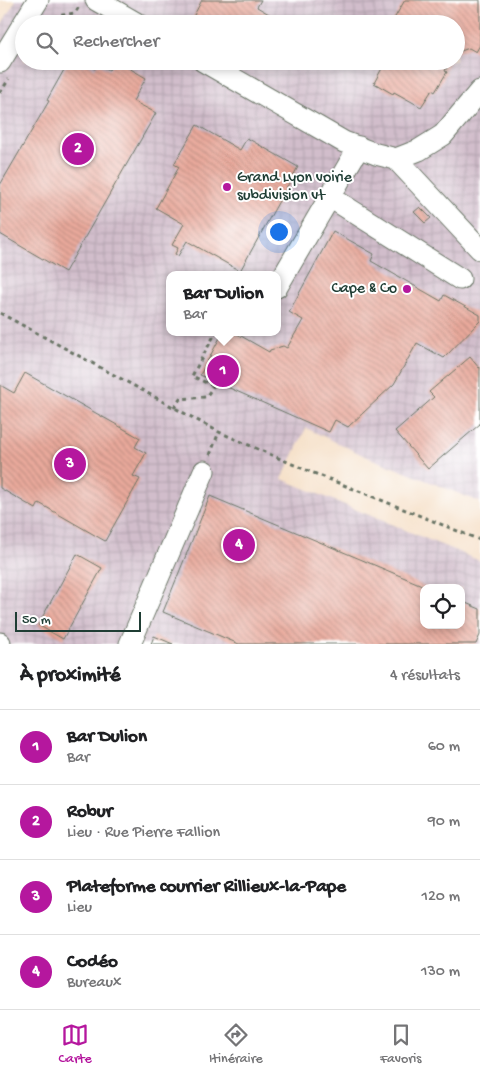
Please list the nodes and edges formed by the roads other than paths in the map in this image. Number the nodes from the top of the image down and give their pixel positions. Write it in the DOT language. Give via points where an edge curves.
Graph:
graph roads {
  1 [pos="38,0"];
  2 [pos="96,0"];
  3 [pos="29,15"];
  4 [pos="122,15"];
  5 [pos="15,38"];
  6 [pos="0,62"];
  7 [pos="219,70"];
  8 [pos="480,91"];
  9 [pos="359,147"];
  10 [pos="396,158"];
  11 [pos="330,196"];
  12 [pos="480,248"];
  13 [pos="460,279"];
  14 [pos="281,280"];
  15 [pos="204,470"];
  16 [pos="130,644"];
  1 -- 3 [label="street"];
  2 -- 4 [label="street"];
  5 -- 6 [label="street"];
  7 -- 9 [label="street" via="344,142"];
  8 -- 10 [label="street" via="443,135 420,150"];
  9 -- 10 [label="street"];
  9 -- 11 [label="street"];
  10 -- 12 [label="street"];
  11 -- 13 [label="street"];
  11 -- 14 [label="street"];
  15 -- 16 [label="street"];
}
